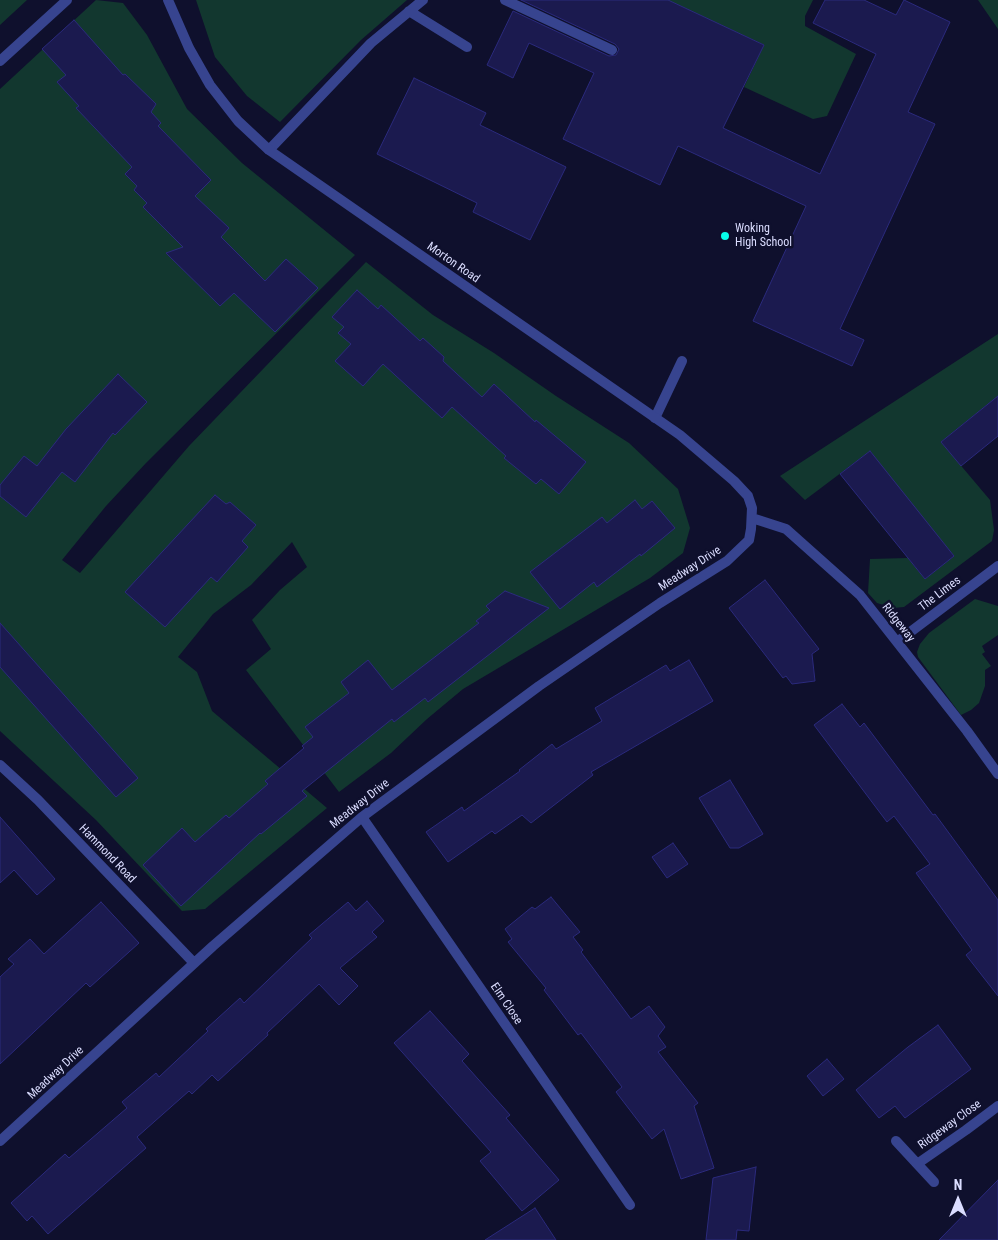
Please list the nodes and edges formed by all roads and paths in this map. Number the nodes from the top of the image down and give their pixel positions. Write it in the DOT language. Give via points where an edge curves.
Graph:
graph roads {
  1 [pos="67,0"];
  2 [pos="168,0"];
  3 [pos="422,0"];
  4 [pos="505,0"];
  5 [pos="409,11"];
  6 [pos="467,47"];
  7 [pos="612,50"];
  8 [pos="0,60"];
  9 [pos="269,150"];
  10 [pos="682,361"];
  11 [pos="655,418"];
  12 [pos="752,518"];
  13 [pos="998,566"];
  14 [pos="897,642"];
  15 [pos="0,765"];
  16 [pos="998,774"];
  17 [pos="362,817"];
  18 [pos="194,963"];
  19 [pos="998,1106"];
  20 [pos="0,1141"];
  21 [pos="896,1141"];
  22 [pos="917,1164"];
  23 [pos="934,1182"];
  24 [pos="630,1205"];
  1 -- 8 [label="street"];
  2 -- 9 [label="street, Morton Road" via="210,85 238,122"];
  3 -- 5 [label="street"];
  4 -- 7 [label="street"];
  5 -- 6 [label="street"];
  5 -- 9 [label="street" via="371,43"];
  9 -- 11 [label="street, Morton Road"];
  10 -- 11 [label="street"];
  11 -- 12 [label="street, Morton Road" via="741,487 748,496"];
  12 -- 14 [label="street, Ridgeway" via="786,529 860,595"];
  12 -- 17 [label="street, Meadway Drive" via="749,540 728,561 539,686"];
  13 -- 14 [label="street, The Limes"];
  14 -- 16 [label="street, Ridgeway"];
  15 -- 18 [label="street, Hammond Road" via="38,800"];
  17 -- 18 [label="street, Meadway Drive"];
  17 -- 24 [label="street, Elm Close"];
  18 -- 20 [label="street, Meadway Drive"];
  19 -- 22 [label="street, Ridgeway Close"];
  21 -- 22 [label="street"];
  22 -- 23 [label="street"];
}
